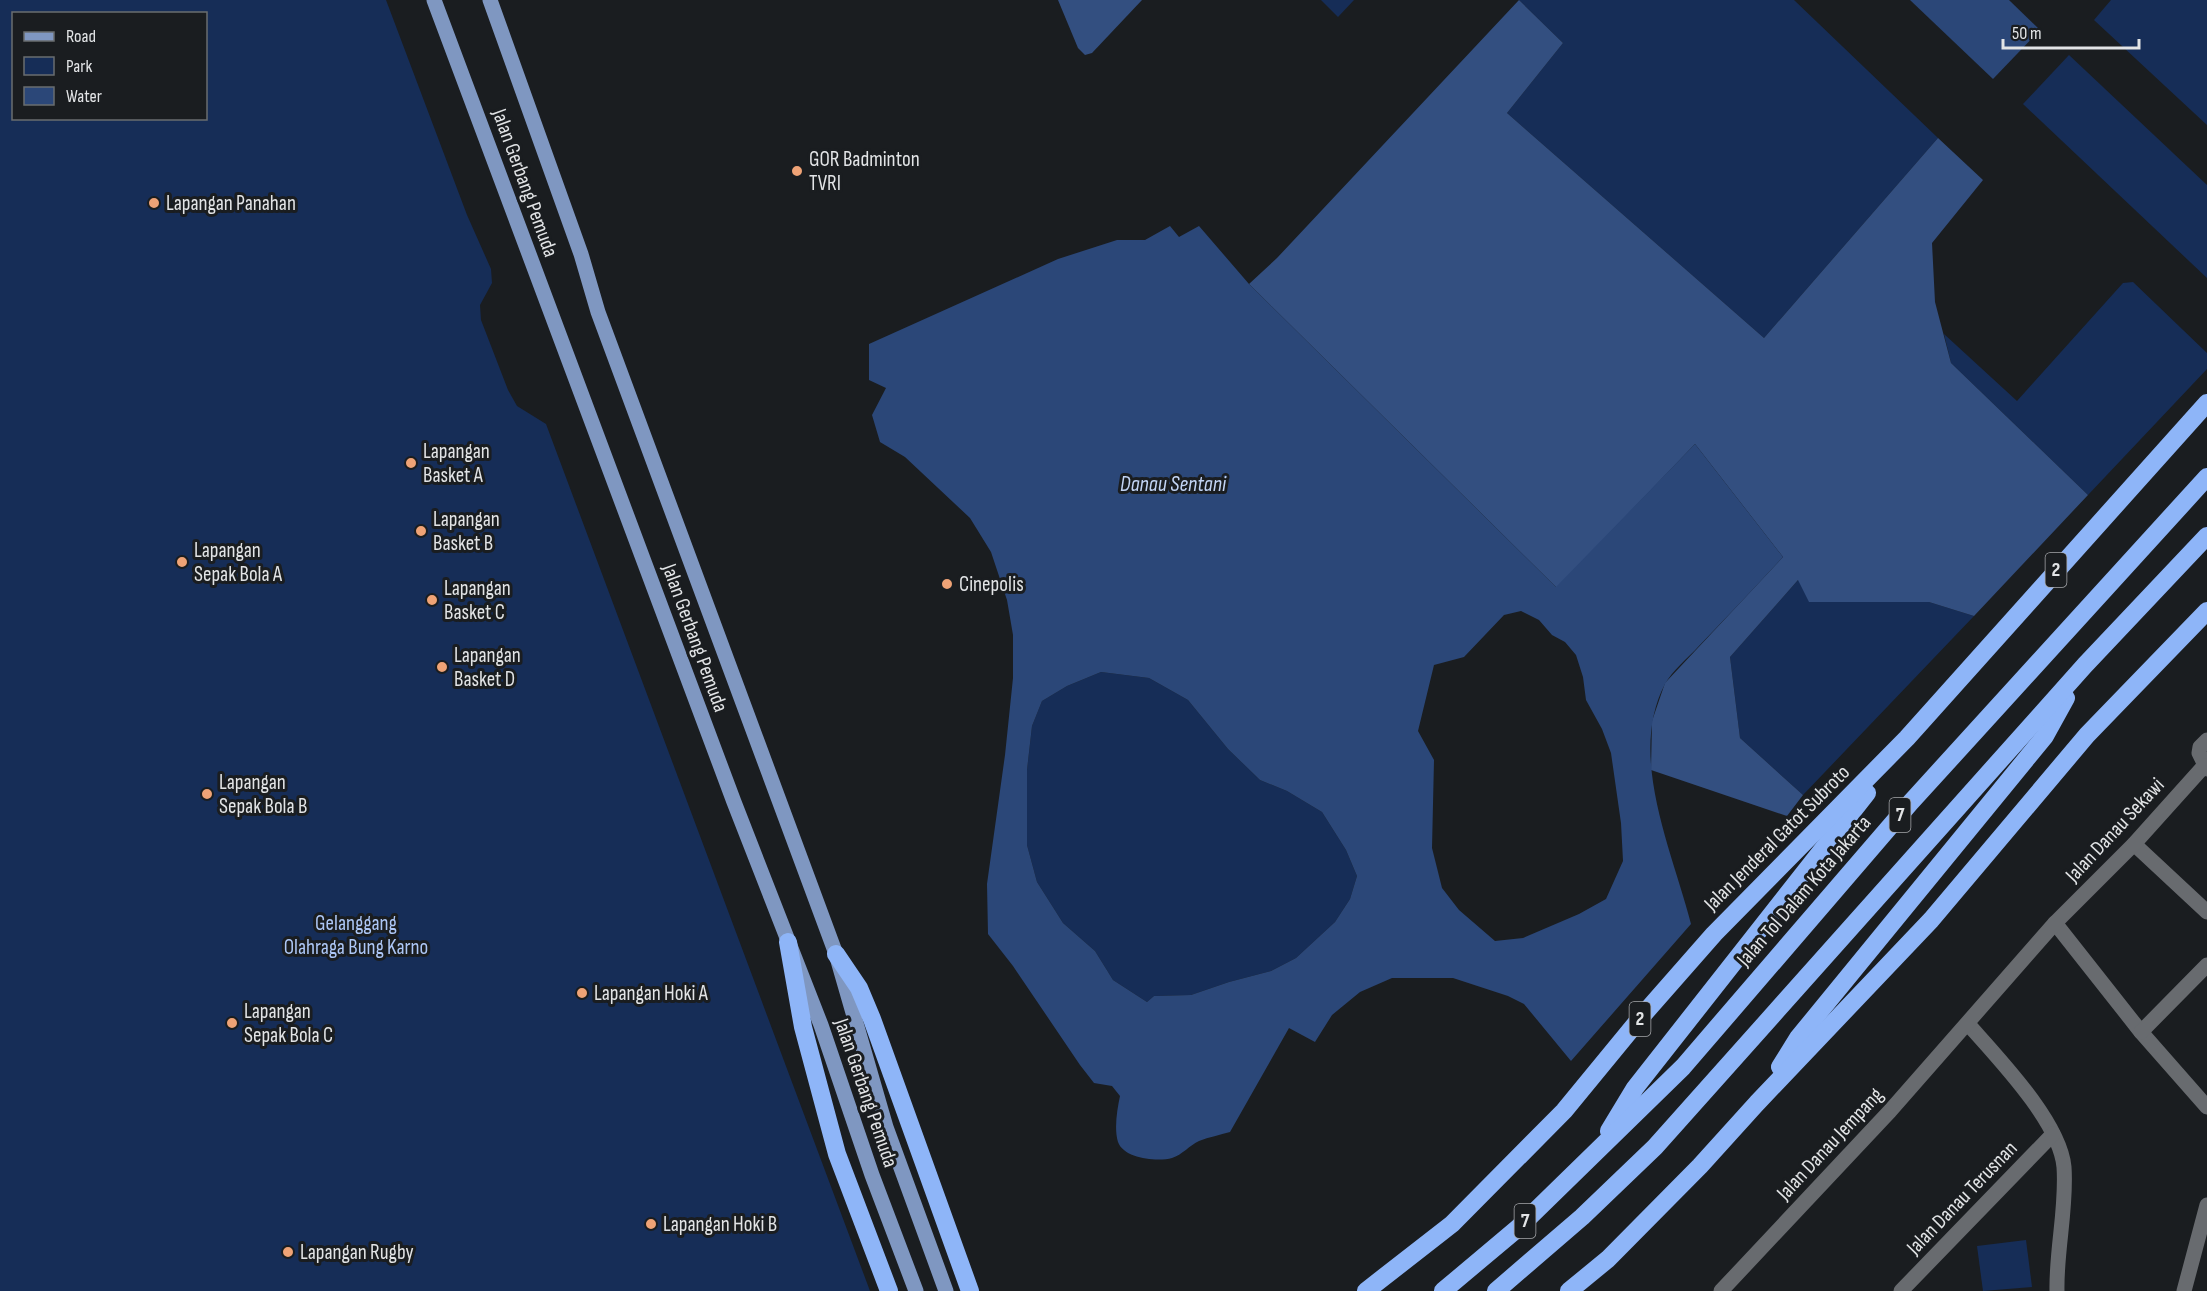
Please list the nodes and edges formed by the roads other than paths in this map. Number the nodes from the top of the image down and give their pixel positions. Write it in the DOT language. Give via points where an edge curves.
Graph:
graph roads {
  1 [pos="434,0"];
  2 [pos="490,0"];
  3 [pos="2207,403"];
  4 [pos="2207,477"];
  5 [pos="2207,536"];
  6 [pos="2207,610"];
  7 [pos="2085,665"];
  8 [pos="1907,738"];
  9 [pos="2207,740"];
  10 [pos="2205,767"];
  11 [pos="2134,844"];
  12 [pos="2207,912"];
  13 [pos="2055,923"];
  14 [pos="788,942"];
  15 [pos="836,954"];
  16 [pos="2207,965"];
  17 [pos="1968,1024"];
  18 [pos="2141,1032"];
  19 [pos="1757,1103"];
  20 [pos="2207,1107"];
  21 [pos="2053,1134"];
  22 [pos="1595,1154"];
  23 [pos="2207,1205"];
  24 [pos="889,1291"];
  25 [pos="916,1291"];
  26 [pos="946,1291"];
  27 [pos="970,1291"];
  28 [pos="1366,1291"];
  29 [pos="1443,1291"];
  30 [pos="1496,1291"];
  31 [pos="1569,1291"];
  32 [pos="1721,1291"];
  33 [pos="1902,1291"];
  34 [pos="2057,1291"];
  35 [pos="2184,1291"];
  1 -- 14 [label="main road, Jalan Gerbang Pemuda"];
  2 -- 15 [label="main road, Jalan Gerbang Pemuda" via="598,312"];
  3 -- 8 [label="highway, Jalan Jenderal Gatot Subroto / 2"];
  4 -- 22 [label="highway, Jalan Tol Dalam Kota Jakarta / 7" via="1911,802 1683,1067"];
  5 -- 7 [label="highway, 7"];
  6 -- 19 [label="highway" via="2087,735 1931,920"];
  7 -- 19 [label="highway" via="2044,736 1798,1038"];
  7 -- 30 [label="highway, 7" via="1655,1147"];
  8 -- 22 [label="highway" via="1635,1088"];
  8 -- 28 [label="highway, Jalan Jenderal Gatot Subroto / 2" via="1714,934 1564,1111 1452,1224"];
  9 -- 10 [label="street" via="2199,753"];
  10 -- 11 [label="street, Jalan Danau Sekawi"];
  11 -- 12 [label="street"];
  11 -- 13 [label="street, Jalan Danau Sekawi"];
  13 -- 17 [label="street, Jalan Danau Sekawi"];
  13 -- 18 [label="street"];
  14 -- 24 [label="highway" via="803,1027 837,1154"];
  14 -- 25 [label="main road, Jalan Gerbang Pemuda"];
  15 -- 26 [label="main road, Jalan Gerbang Pemuda" via="886,1127"];
  15 -- 27 [label="highway" via="872,1019"];
  16 -- 18 [label="street"];
  17 -- 21 [label="street" via="2020,1083"];
  17 -- 32 [label="street, Jalan Danau Jempang"];
  18 -- 20 [label="street"];
  19 -- 31 [label="highway" via="1700,1167 1616,1251"];
  21 -- 33 [label="street, Jalan Danau Terusnan"];
  21 -- 34 [label="street" via="2064,1166"];
  22 -- 29 [label="highway, Jalan Tol Dalam Kota Jakarta / 7" via="1518,1228"];
  23 -- 35 [label="street"];
}
